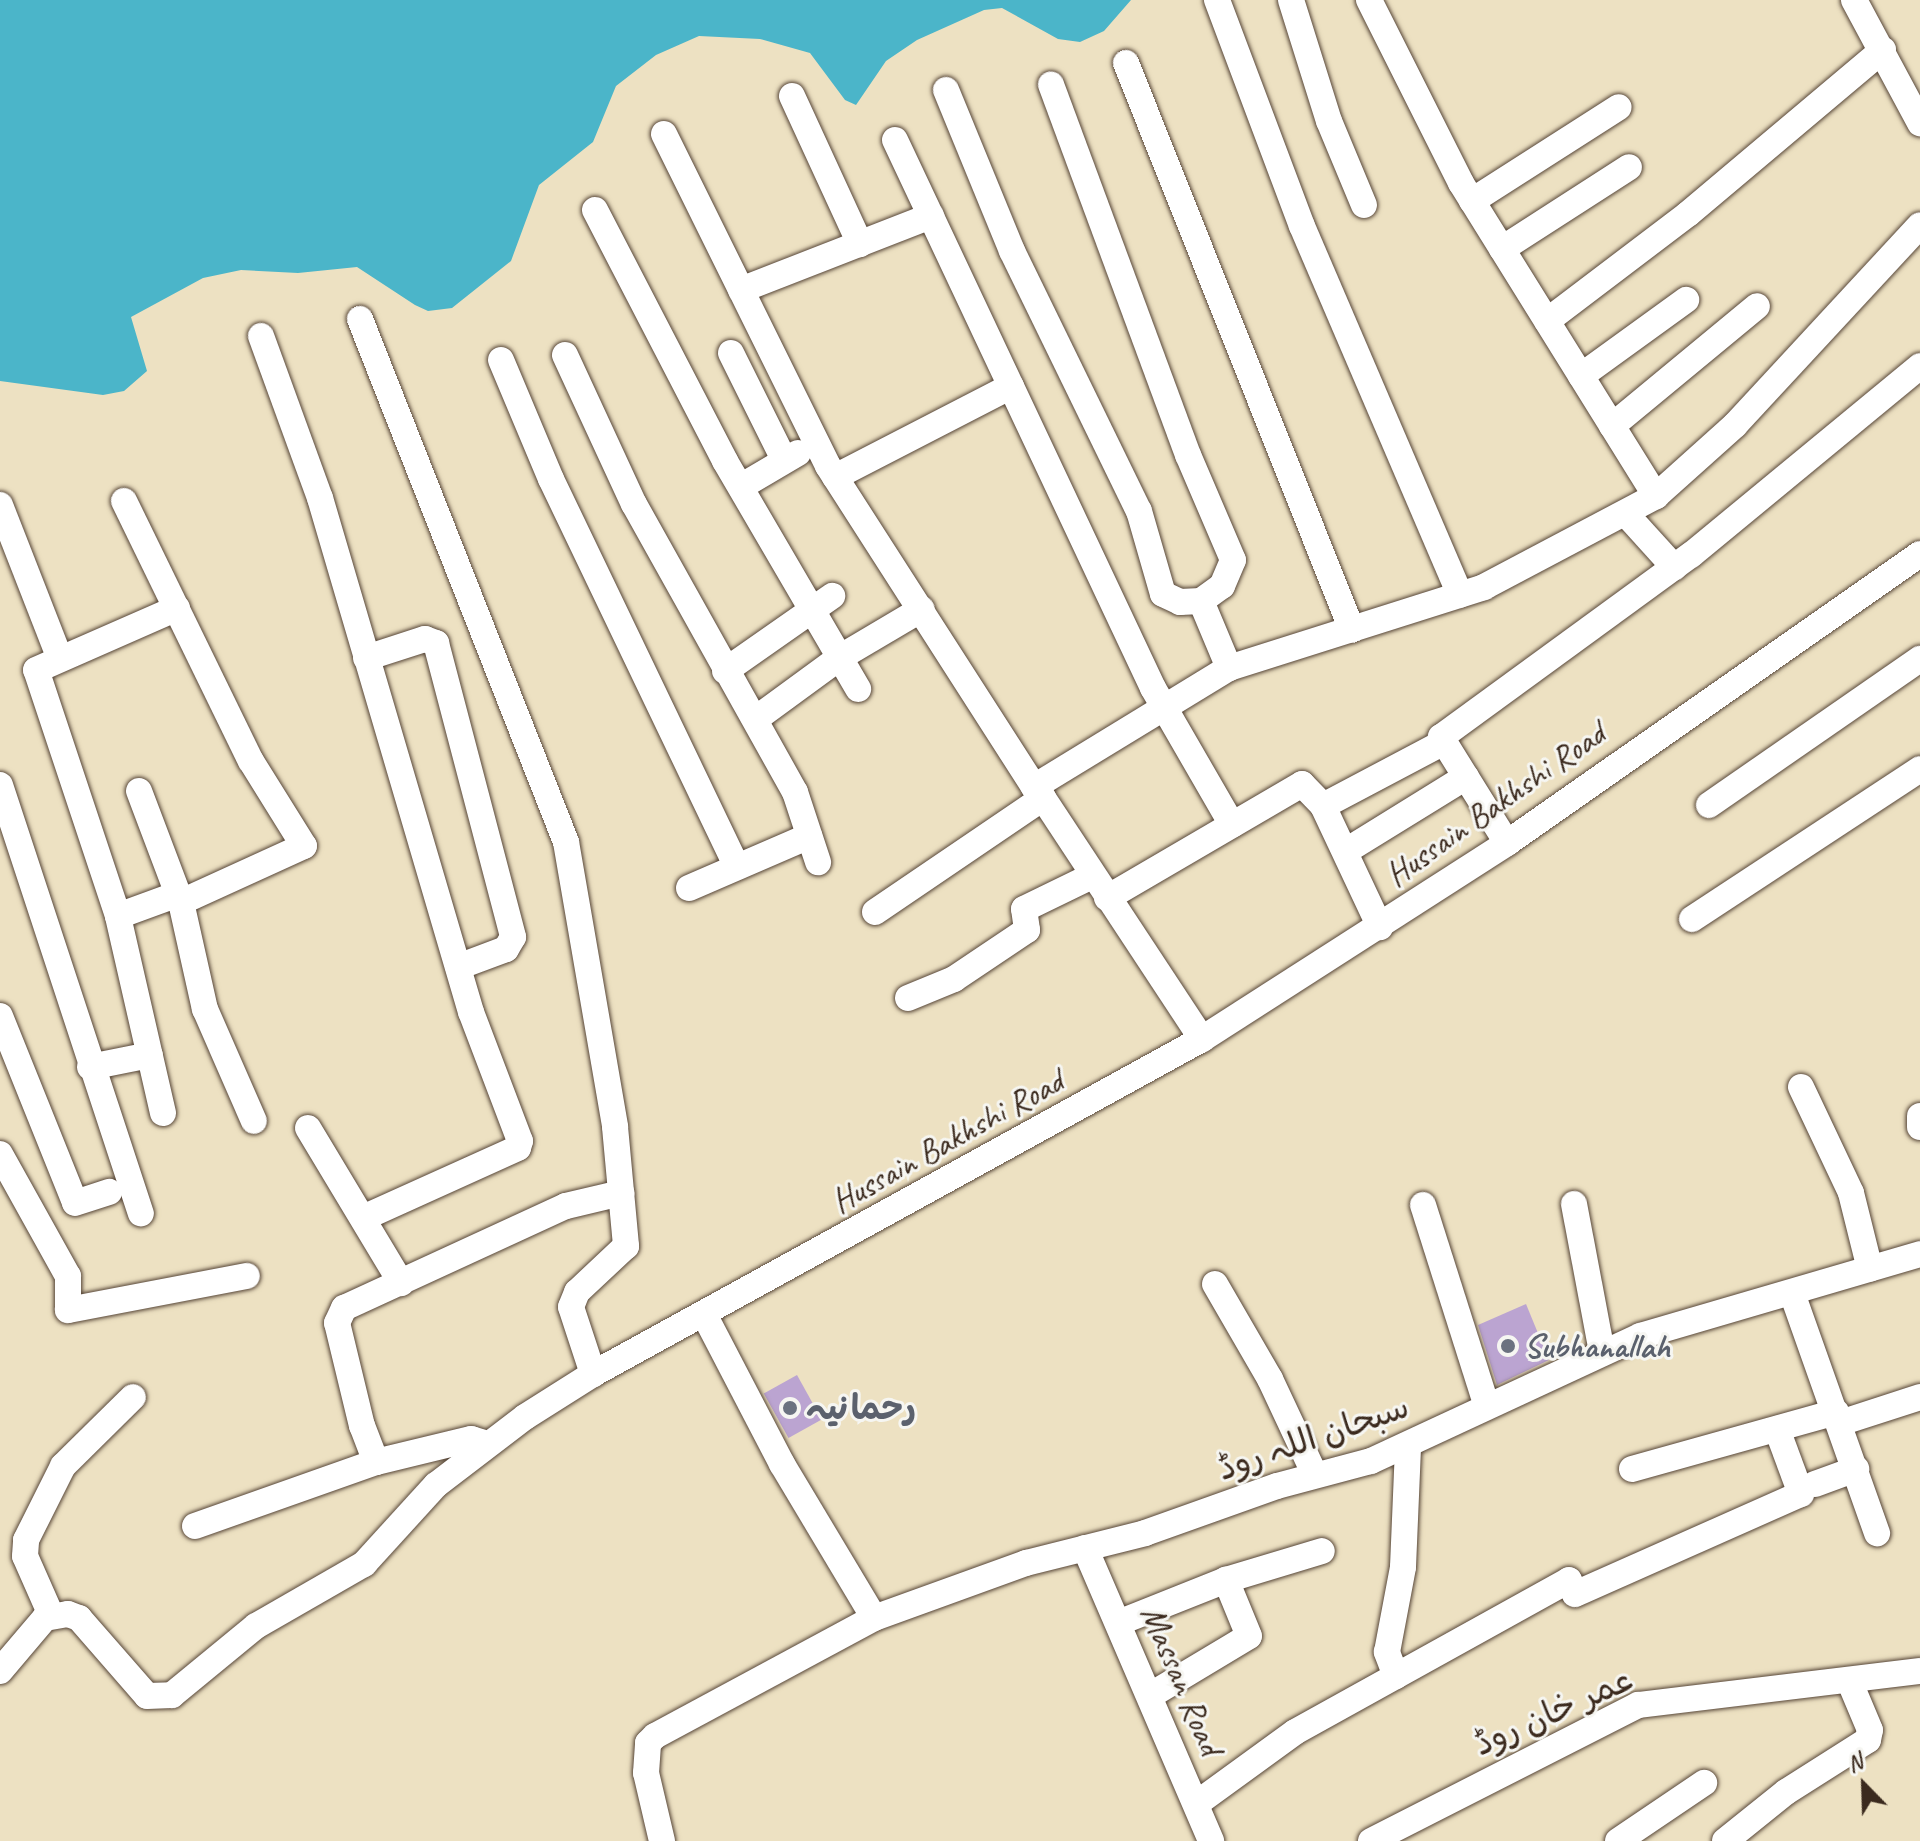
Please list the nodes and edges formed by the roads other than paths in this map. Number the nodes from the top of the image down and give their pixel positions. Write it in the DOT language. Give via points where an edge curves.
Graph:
graph roads {
  1 [pos="1217,0"];
  2 [pos="1291,0"];
  3 [pos="1369,0"];
  4 [pos="1854,0"];
  5 [pos="1883,50"];
  6 [pos="1126,63"];
  7 [pos="1051,85"];
  8 [pos="946,90"];
  9 [pos="792,96"];
  10 [pos="1619,107"];
  11 [pos="1920,123"];
  12 [pos="664,134"];
  13 [pos="895,140"];
  14 [pos="1629,167"];
  15 [pos="1472,201"];
  16 [pos="1364,205"];
  17 [pos="595,210"];
  18 [pos="931,216"];
  19 [pos="1920,225"];
  20 [pos="860,244"];
  21 [pos="1502,249"];
  22 [pos="741,290"];
  23 [pos="1686,300"];
  24 [pos="1757,306"];
  25 [pos="360,319"];
  26 [pos="1547,321"];
  27 [pos="261,336"];
  28 [pos="731,353"];
  29 [pos="565,355"];
  30 [pos="501,360"];
  31 [pos="1920,366"];
  32 [pos="1581,376"];
  33 [pos="1011,386"];
  34 [pos="1612,426"];
  35 [pos="816,442"];
  36 [pos="784,460"];
  37 [pos="835,477"];
  38 [pos="742,486"];
  39 [pos="1656,496"];
  40 [pos="124,501"];
  41 [pos="0,505"];
  42 [pos="1626,514"];
  43 [pos="1920,554"];
  44 [pos="1674,567"];
  45 [pos="1460,595"];
  46 [pos="832,596"];
  47 [pos="1201,601"];
  48 [pos="177,608"];
  49 [pos="922,609"];
  50 [pos="809,611"];
  51 [pos="1352,630"];
  52 [pos="366,658"];
  53 [pos="839,658"];
  54 [pos="60,659"];
  55 [pos="1920,659"];
  56 [pos="1229,668"];
  57 [pos="725,671"];
  58 [pos="858,689"];
  59 [pos="1164,707"];
  60 [pos="757,718"];
  61 [pos="1444,742"];
  62 [pos="1920,769"];
  63 [pos="1466,777"];
  64 [pos="0,785"];
  65 [pos="139,791"];
  66 [pos="1038,792"];
  67 [pos="1709,805"];
  68 [pos="1323,806"];
  69 [pos="1232,825"];
  70 [pos="809,836"];
  71 [pos="1507,843"];
  72 [pos="1346,851"];
  73 [pos="818,862"];
  74 [pos="736,865"];
  75 [pos="1092,876"];
  76 [pos="689,888"];
  77 [pos="179,898"];
  78 [pos="1107,898"];
  79 [pos="875,912"];
  80 [pos="118,916"];
  81 [pos="1692,919"];
  82 [pos="1380,927"];
  83 [pos="458,967"];
  84 [pos="908,998"];
  85 [pos="0,1016"];
  86 [pos="1202,1039"];
  87 [pos="150,1055"];
  88 [pos="90,1067"];
  89 [pos="1801,1087"];
  90 [pos="163,1113"];
  91 [pos="1920,1116"];
  92 [pos="254,1121"];
  93 [pos="1920,1127"];
  94 [pos="308,1128"];
  95 [pos="0,1154"];
  96 [pos="109,1192"];
  97 [pos="621,1193"];
  98 [pos="1574,1204"];
  99 [pos="1423,1205"];
  100 [pos="141,1213"];
  101 [pos="365,1217"];
  102 [pos="1920,1254"];
  103 [pos="1870,1269"];
  104 [pos="247,1276"];
  105 [pos="401,1283"];
  106 [pos="1215,1284"];
  107 [pos="1792,1293"];
  108 [pos="705,1316"];
  109 [pos="1602,1352"];
  110 [pos="593,1374"];
  111 [pos="133,1397"];
  112 [pos="1920,1397"];
  113 [pos="1486,1404"];
  114 [pos="1838,1418"];
  115 [pos="1777,1429"];
  116 [pos="487,1444"];
  117 [pos="1408,1446"];
  118 [pos="376,1462"];
  119 [pos="1632,1469"];
  120 [pos="1856,1469"];
  121 [pos="1315,1475"];
  122 [pos="1815,1484"];
  123 [pos="195,1526"];
  124 [pos="1877,1533"];
  125 [pos="1085,1548"];
  126 [pos="1322,1551"];
  127 [pos="1226,1580"];
  128 [pos="874,1618"];
  129 [pos="1118,1623"];
  130 [pos="42,1624"];
  131 [pos="0,1671"];
  132 [pos="1920,1671"];
  133 [pos="1396,1676"];
  134 [pos="1849,1680"];
  135 [pos="1151,1695"];
  136 [pos="1704,1783"];
  137 [pos="1196,1804"];
  138 [pos="662,1841"];
  139 [pos="1211,1841"];
  140 [pos="1371,1841"];
  141 [pos="1618,1841"];
  142 [pos="1725,1841"];
  1 -- 45 [label="street" via="1302,226"];
  2 -- 16 [label="street" via="1329,121"];
  3 -- 15 [label="street"];
  4 -- 5 [label="street"];
  5 -- 11 [label="street"];
  5 -- 26 [label="street" via="1688,214"];
  6 -- 51 [label="street"];
  7 -- 47 [label="street" via="1188,455 1233,560 1222,586"];
  8 -- 47 [label="street" via="1012,251 1139,511 1163,594 1180,602"];
  9 -- 20 [label="street"];
  10 -- 15 [label="street"];
  12 -- 22 [label="street"];
  13 -- 18 [label="street"];
  14 -- 21 [label="street"];
  15 -- 21 [label="street"];
  17 -- 38 [label="street"];
  18 -- 20 [label="street"];
  18 -- 33 [label="street"];
  19 -- 39 [label="street" via="1735,425"];
  20 -- 22 [label="street"];
  21 -- 26 [label="street"];
  22 -- 35 [label="street"];
  23 -- 32 [label="street"];
  24 -- 34 [label="street"];
  25 -- 97 [label="street" via="559,815 615,1127"];
  26 -- 32 [label="street"];
  27 -- 52 [label="street" via="320,498"];
  28 -- 36 [label="street"];
  29 -- 57 [label="street" via="634,504"];
  30 -- 74 [label="street" via="551,479"];
  31 -- 44 [label="street"];
  32 -- 34 [label="street"];
  33 -- 37 [label="street"];
  33 -- 59 [label="street"];
  34 -- 39 [label="street"];
  35 -- 36 [label="street"];
  35 -- 37 [label="street"];
  36 -- 38 [label="street"];
  37 -- 49 [label="street"];
  38 -- 50 [label="street"];
  39 -- 42 [label="street"];
  40 -- 48 [label="street"];
  41 -- 54 [label="street"];
  42 -- 44 [label="street"];
  42 -- 45 [label="street"];
  43 -- 71 [label="street, Hussain Bakhshi Road"];
  44 -- 61 [label="street" via="1441,737"];
  45 -- 51 [label="street"];
  46 -- 50 [label="street"];
  47 -- 56 [label="street"];
  48 -- 54 [label="street"];
  48 -- 77 [label="street" via="251,761 304,846"];
  49 -- 53 [label="street"];
  49 -- 66 [label="street"];
  50 -- 53 [label="street"];
  50 -- 57 [label="street"];
  51 -- 56 [label="street"];
  52 -- 83 [label="street"];
  52 -- 83 [label="street" via="425,639 436,643 513,937 506,949"];
  53 -- 58 [label="street"];
  53 -- 60 [label="street"];
  54 -- 80 [label="street" via="36,670"];
  55 -- 67 [label="street"];
  56 -- 59 [label="street"];
  57 -- 60 [label="street"];
  59 -- 66 [label="street"];
  59 -- 69 [label="street"];
  60 -- 70 [label="street" via="795,792"];
  61 -- 63 [label="street"];
  61 -- 68 [label="street"];
  62 -- 81 [label="street"];
  63 -- 71 [label="street"];
  63 -- 72 [label="street"];
  64 -- 88 [label="street"];
  65 -- 77 [label="street"];
  66 -- 75 [label="street"];
  66 -- 79 [label="street"];
  68 -- 69 [label="street" via="1310,787 1299,784"];
  68 -- 72 [label="street"];
  69 -- 78 [label="street"];
  70 -- 73 [label="street"];
  70 -- 74 [label="street"];
  71 -- 82 [label="street, Hussain Bakhshi Road"];
  72 -- 82 [label="street"];
  74 -- 76 [label="street"];
  75 -- 78 [label="street"];
  75 -- 84 [label="street" via="1024,909 1027,930 954,979"];
  77 -- 80 [label="street"];
  77 -- 92 [label="street" via="205,1009"];
  78 -- 86 [label="street"];
  80 -- 87 [label="street"];
  82 -- 86 [label="street, Hussain Bakhshi Road"];
  83 -- 101 [label="street" via="520,1145"];
  85 -- 96 [label="street" via="75,1203"];
  86 -- 108 [label="street, Hussain Bakhshi Road"];
  87 -- 88 [label="street"];
  87 -- 90 [label="street"];
  88 -- 100 [label="street"];
  89 -- 103 [label="street" via="1848,1184"];
  91 -- 93 [label="street"];
  94 -- 101 [label="street"];
  95 -- 104 [label="street" via="68,1276 68,1310"];
  97 -- 105 [label="street" via="566,1206"];
  97 -- 110 [label="street" via="626,1250 577,1292 571,1307"];
  98 -- 109 [label="street"];
  99 -- 113 [label="street"];
  101 -- 105 [label="street"];
  102 -- 103 [label="street, سبحان اللہ روڈ"];
  103 -- 107 [label="street, سبحان اللہ روڈ"];
  105 -- 118 [label="street" via="344,1308 337,1318 362,1426"];
  106 -- 121 [label="street" via="1270,1379"];
  107 -- 109 [label="street, سبحان اللہ روڈ"];
  107 -- 114 [label="street"];
  108 -- 110 [label="street, Hussain Bakhshi Road"];
  108 -- 128 [label="street" via="782,1464"];
  109 -- 113 [label="street, سبحان اللہ روڈ"];
  110 -- 116 [label="street, Hussain Bakhshi Road"];
  111 -- 130 [label="street" via="63,1466 26,1540"];
  112 -- 114 [label="street"];
  113 -- 117 [label="street, سبحان اللہ روڈ"];
  114 -- 115 [label="street"];
  114 -- 120 [label="street"];
  115 -- 119 [label="street"];
  115 -- 133 [label="street" via="1801,1494 1575,1594 1569,1580"];
  116 -- 118 [label="street" via="471,1439"];
  116 -- 130 [label="street, Hussain Bakhshi Road" via="436,1485 364,1564 256,1626 172,1695 147,1696 79,1618"];
  117 -- 121 [label="street, سبحان اللہ روڈ"];
  117 -- 133 [label="street" via="1403,1567 1387,1652"];
  118 -- 123 [label="street"];
  120 -- 122 [label="street"];
  120 -- 124 [label="street"];
  121 -- 125 [label="street, سبحان اللہ روڈ"];
  125 -- 128 [label="street, سبحان اللہ روڈ" via="1026,1563"];
  125 -- 129 [label="street, Massan Road"];
  126 -- 127 [label="street"];
  127 -- 129 [label="street"];
  127 -- 135 [label="street" via="1249,1636"];
  128 -- 138 [label="street, سبحان اللہ روڈ" via="648,1743 646,1773"];
  129 -- 135 [label="street, Massan Road"];
  130 -- 131 [label="street"];
  132 -- 134 [label="street, عمر خان روڈ"];
  133 -- 137 [label="street" via="1295,1732"];
  134 -- 140 [label="street, عمر خان روڈ" via="1638,1705"];
  134 -- 142 [label="street" via="1870,1730 1868,1740 1786,1792"];
  135 -- 137 [label="street, Massan Road"];
  136 -- 141 [label="street"];
  137 -- 139 [label="street, Massan Road"];
}
